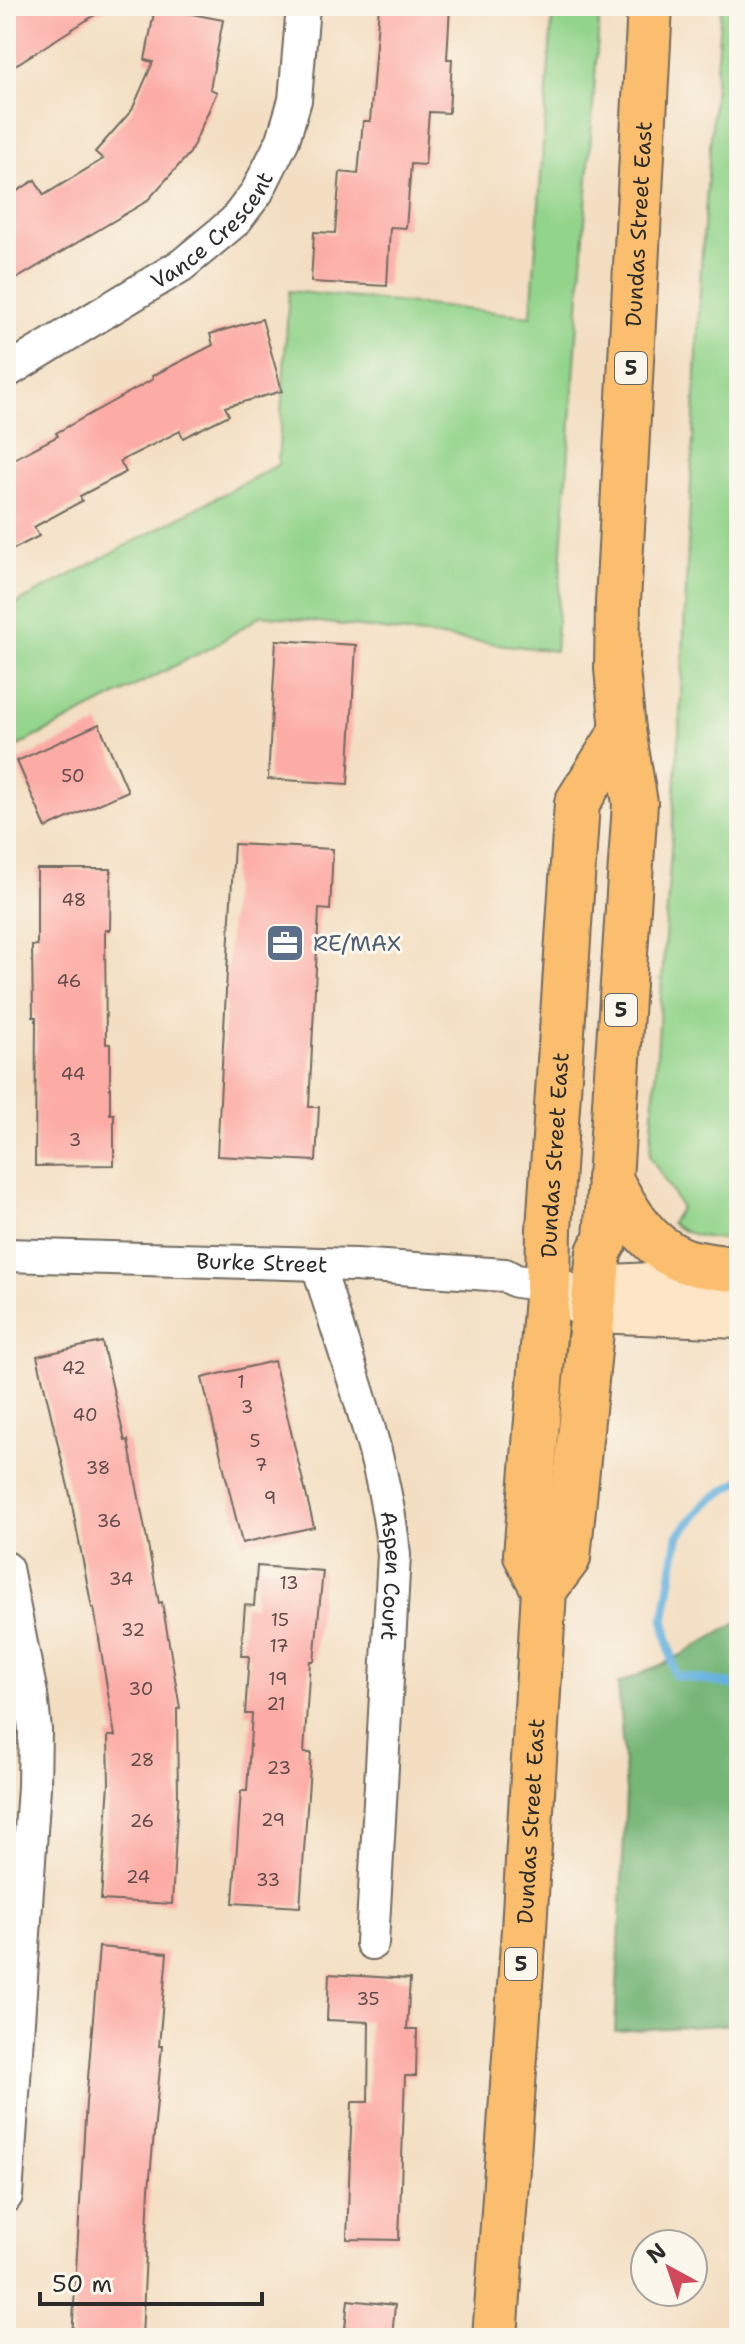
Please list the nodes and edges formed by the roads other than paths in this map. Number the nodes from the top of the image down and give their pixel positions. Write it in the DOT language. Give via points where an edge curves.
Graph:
graph roads {
  1 [pos="303,6"];
  2 [pos="650,6"];
  3 [pos="6,372"];
  4 [pos="623,730"];
  5 [pos="609,1178"];
  6 [pos="6,1255"];
  7 [pos="318,1264"];
  8 [pos="739,1270"];
  9 [pos="739,1281"];
  10 [pos="532,1283"];
  11 [pos="595,1299"];
  12 [pos="739,1316"];
  13 [pos="6,1568"];
  14 [pos="544,1590"];
  15 [pos="372,1943"];
  16 [pos="6,2196"];
  17 [pos="495,2338"];
  1 -- 3 [label="street, Vance Crescent" via="295,100 283,140 257,192 235,221 182,265"];
  2 -- 4 [label="main road, Dundas Street East / 5" via="618,602"];
  4 -- 5 [label="main road, Dundas Street East / 5" via="635,803"];
  4 -- 10 [label="main road, Dundas Street East" via="577,803 551,1241"];
  5 -- 8 [label="main road" via="633,1221 654,1244 684,1260"];
  5 -- 11 [label="main road, Dundas Street East / 5" via="606,1239 599,1252"];
  6 -- 7 [label="street, Burke Street"];
  7 -- 10 [label="street, Burke Street" via="505,1275"];
  7 -- 15 [label="street, Aspen Court" via="370,1432 394,1555"];
  9 -- 11 [label="street" via="659,1283"];
  10 -- 11 [label="street, Burke Street"];
  10 -- 14 [label="main road, Dundas Street East" via="526,1555"];
  11 -- 12 [label="street, Burke Street"];
  11 -- 14 [label="main road, Dundas Street East / 5" via="568,1558"];
  13 -- 16 [label="street" via="35,1730"];
  14 -- 17 [label="main road, Dundas Street East / 5"];
}
